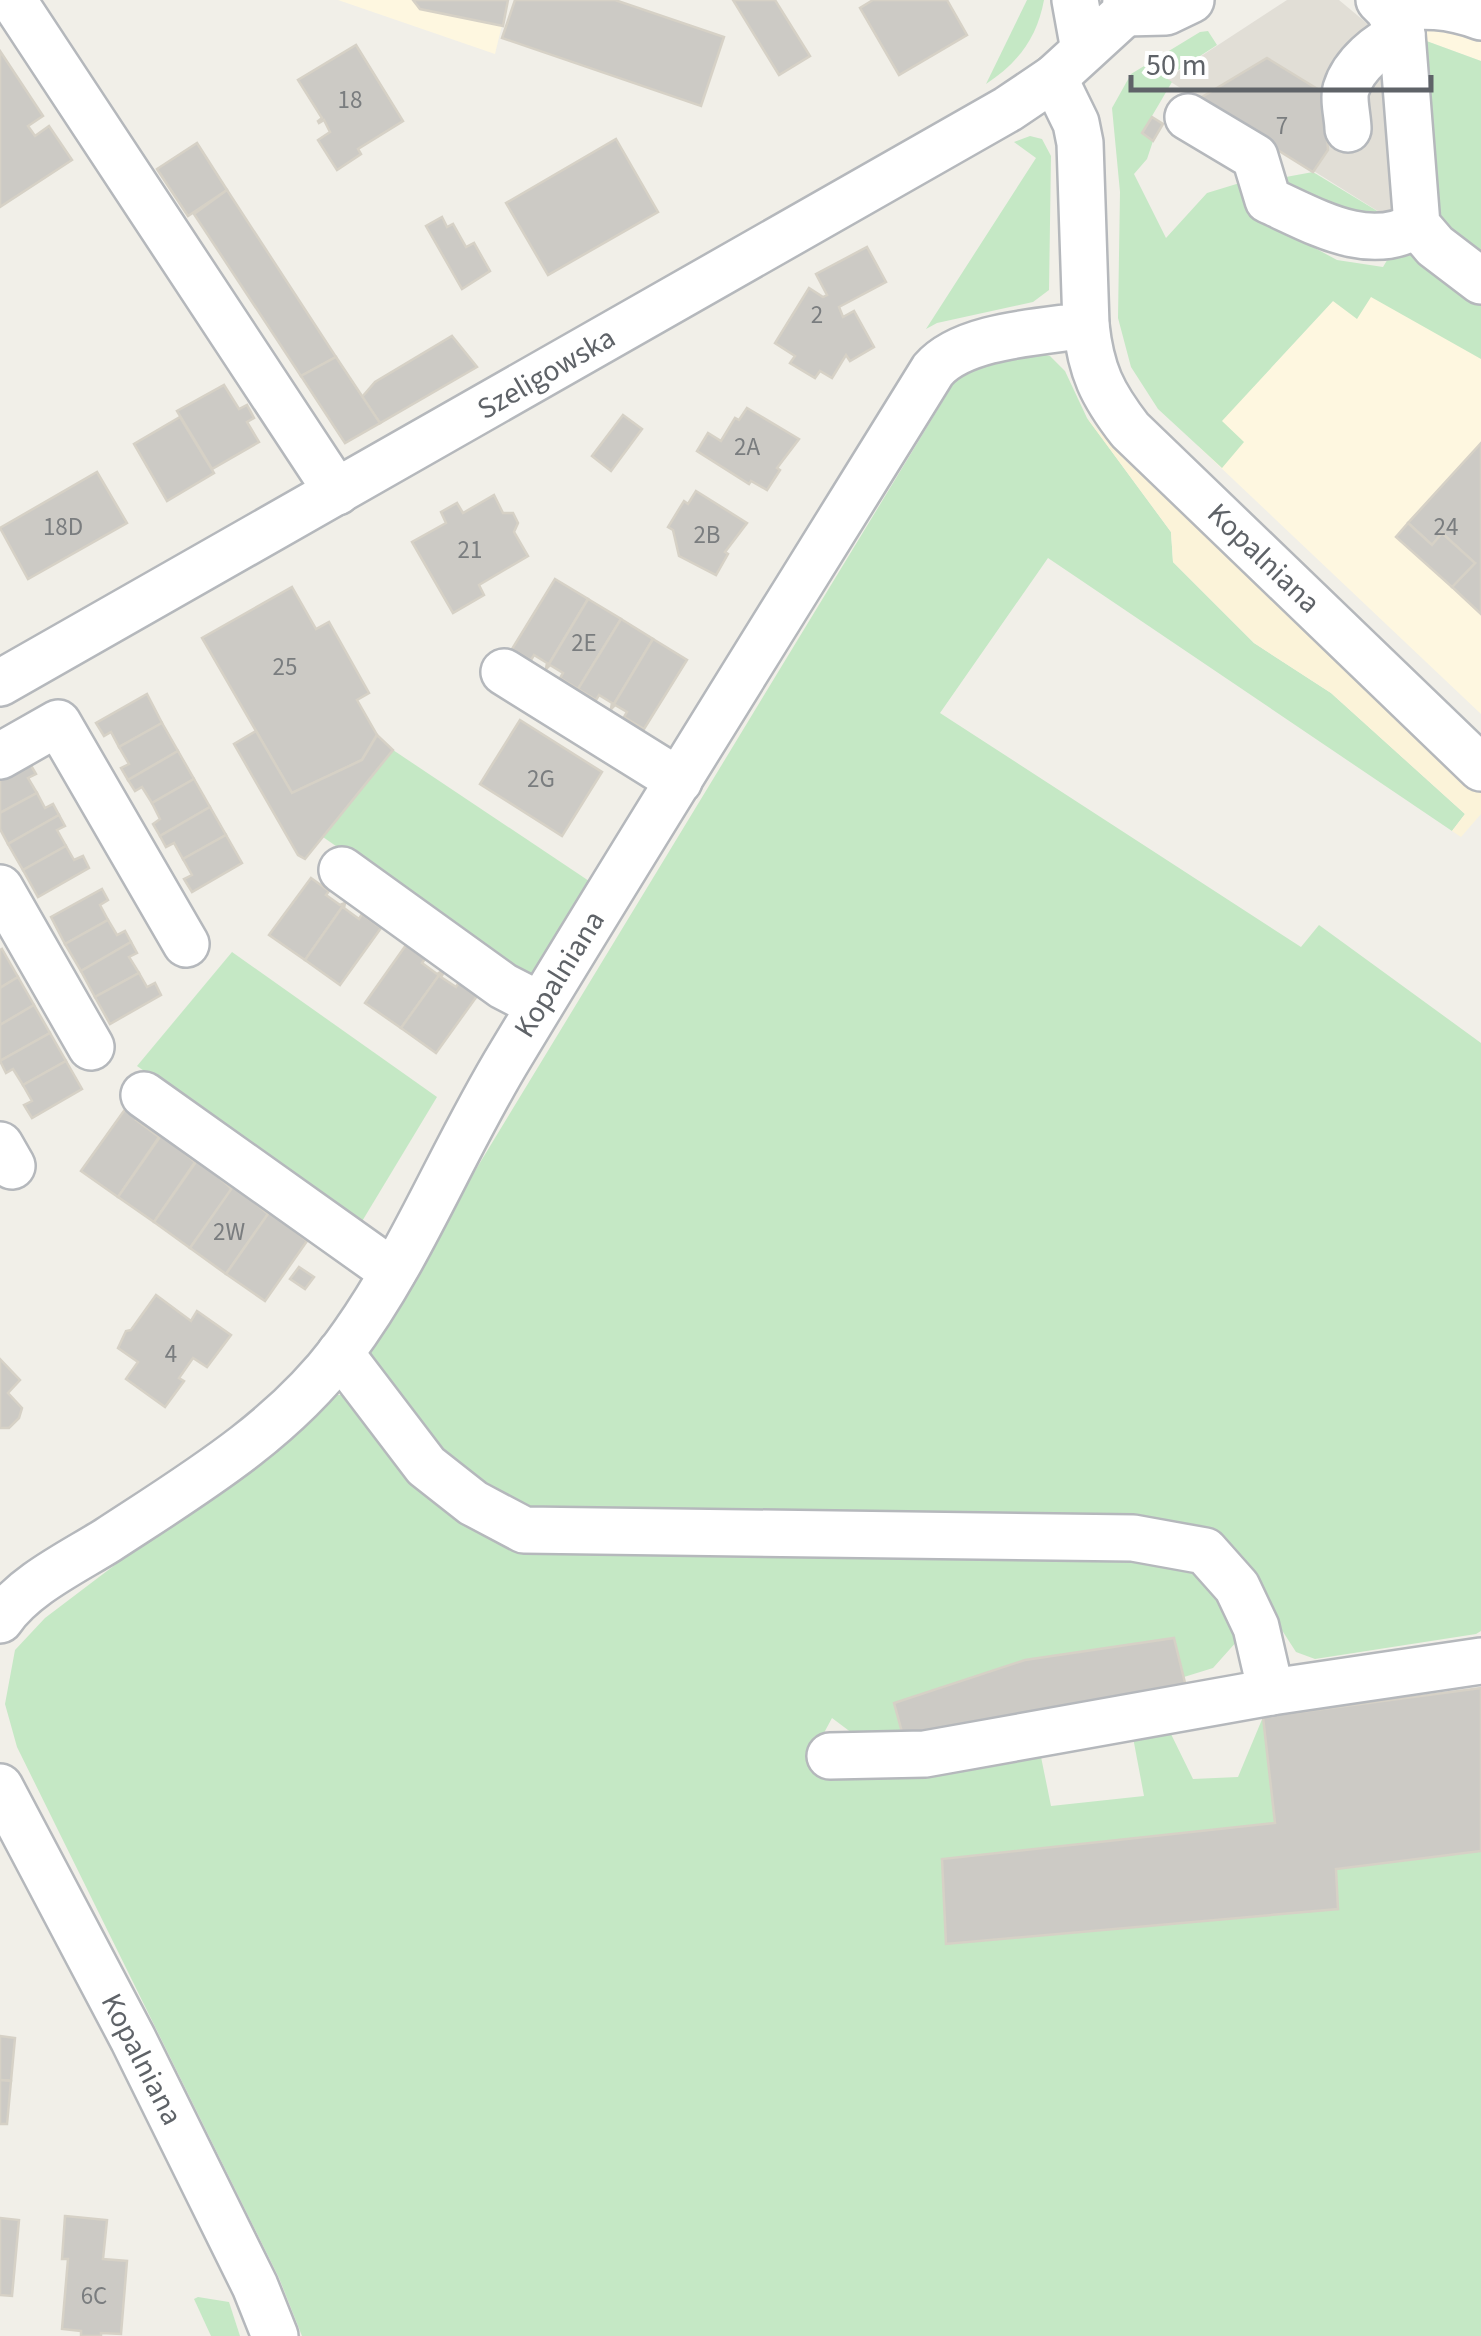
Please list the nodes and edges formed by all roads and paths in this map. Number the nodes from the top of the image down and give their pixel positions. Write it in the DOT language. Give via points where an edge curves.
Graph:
graph roads {
  1 [pos="13,0"];
  2 [pos="1074,0"];
  3 [pos="1191,0"];
  4 [pos="1126,7"];
  5 [pos="1390,14"];
  6 [pos="1481,17"];
  7 [pos="1069,64"];
  8 [pos="1188,117"];
  9 [pos="1348,130"];
  10 [pos="1417,225"];
  11 [pos="1481,281"];
  12 [pos="1086,325"];
  13 [pos="338,492"];
  14 [pos="504,672"];
  15 [pos="0,683"];
  16 [pos="0,756"];
  17 [pos="1481,768"];
  18 [pos="679,780"];
  19 [pos="342,870"];
  20 [pos="0,888"];
  21 [pos="186,944"];
  22 [pos="540,1006"];
  23 [pos="91,1048"];
  24 [pos="144,1095"];
  25 [pos="393,1272"];
  26 [pos="340,1353"];
  27 [pos="0,1620"];
  28 [pos="1481,1661"];
  29 [pos="1271,1692"];
  30 [pos="830,1756"];
  31 [pos="0,1787"];
  32 [pos="275,2336"];
  1 -- 13 [label="street"];
  2 -- 7 [label="street"];
  3 -- 4 [label="street" via="1166,12"];
  4 -- 7 [label="street, Szeligowska"];
  5 -- 6 [label="street" via="1417,5 1451,6"];
  5 -- 9 [label="street" via="1380,43 1346,90"];
  5 -- 10 [label="street"];
  7 -- 12 [label="street, Kopalniana" via="1080,143"];
  7 -- 13 [label="street, Szeligowska" via="920,161"];
  8 -- 10 [label="street" via="1254,156 1268,200 1365,238 1400,235"];
  10 -- 11 [label="street"];
  12 -- 17 [label="street, Kopalniana" via="1102,394 1130,430"];
  12 -- 18 [label="street, Kopalniana" via="982,343 941,361"];
  13 -- 15 [label="street, Szeligowska"];
  14 -- 18 [label="street"];
  16 -- 21 [label="street" via="58,722"];
  18 -- 22 [label="street, Kopalniana"];
  19 -- 22 [label="street"];
  20 -- 23 [label="street"];
  22 -- 25 [label="street, Kopalniana"];
  24 -- 25 [label="street"];
  25 -- 26 [label="street, Kopalniana"];
  26 -- 27 [label="street, Kopalniana" via="281,1419 239,1453 54,1574"];
  26 -- 29 [label="street" via="426,1466 473,1503 524,1530 1134,1538 1206,1551 1250,1613"];
  28 -- 29 [label="street"];
  29 -- 30 [label="street" via="925,1754"];
  31 -- 32 [label="street, Kopalniana" via="142,2056"];
}
